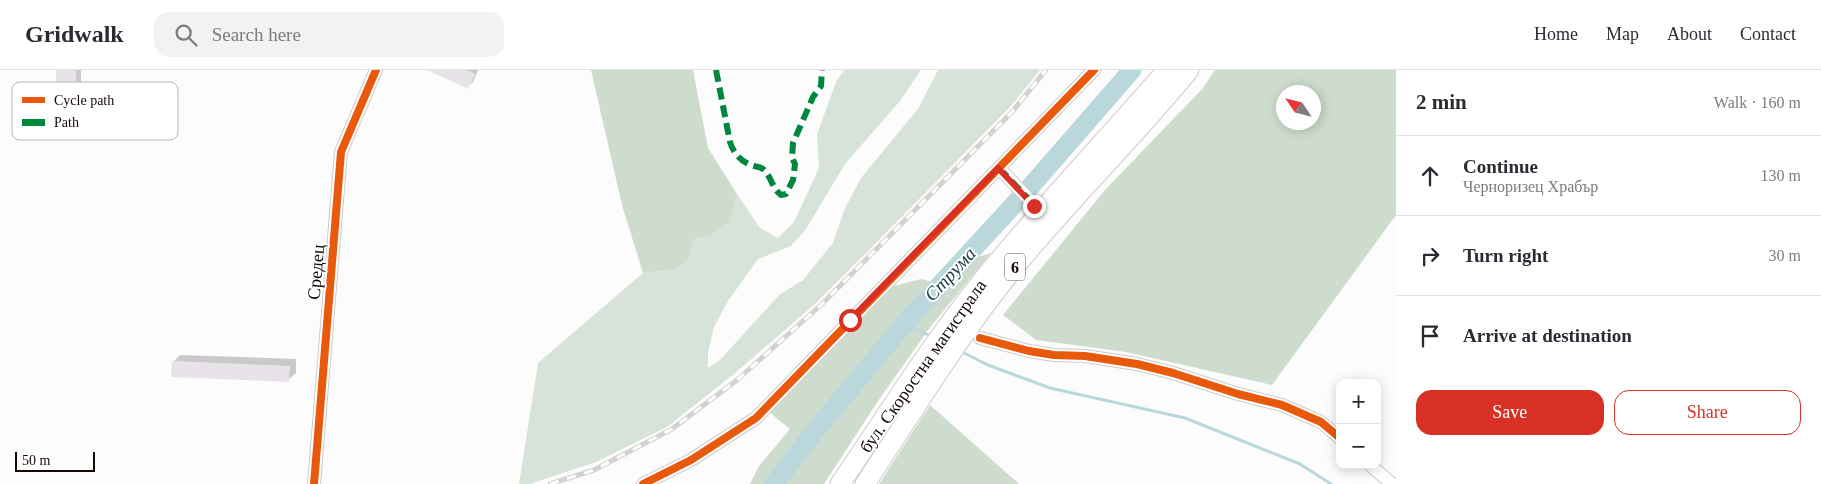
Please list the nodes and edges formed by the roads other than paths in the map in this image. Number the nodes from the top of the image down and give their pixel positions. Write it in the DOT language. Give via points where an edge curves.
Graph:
graph roads {
  1 [pos="376,70"];
  2 [pos="1094,70"];
  3 [pos="1167,70"];
  4 [pos="1189,70"];
  5 [pos="1002,172"];
  6 [pos="1037,209"];
  7 [pos="985,306"];
  8 [pos="980,338"];
  9 [pos="914,410"];
  10 [pos="1336,435"];
  11 [pos="1375,469"];
  12 [pos="314,484"];
  13 [pos="643,484"];
  14 [pos="840,484"];
  15 [pos="865,484"];
  16 [pos="1392,484"];
  1 -- 12 [label="street, Средец" via="341,152"];
  2 -- 5 [label="street"];
  3 -- 6 [label="highway, бул. Скоростна магистрала / 6"];
  4 -- 7 [label="highway, бул. Скоростна магистрала / 6" via="1018,263"];
  5 -- 6 [label="street"];
  5 -- 13 [label="street" via="756,418 691,460"];
  6 -- 14 [label="highway, бул. Скоростна магистрала / 6" via="946,328"];
  7 -- 8 [label="highway" via="976,324"];
  7 -- 9 [label="highway, бул. Скоростна магистрала / 6"];
  8 -- 9 [label="highway" via="964,344"];
  8 -- 10 [label="street" via="1029,351 1137,364 1173,373 1282,405 1321,422"];
  9 -- 15 [label="highway, бул. Скоростна магистрала / 6"];
  11 -- 16 [label="street"];
}
